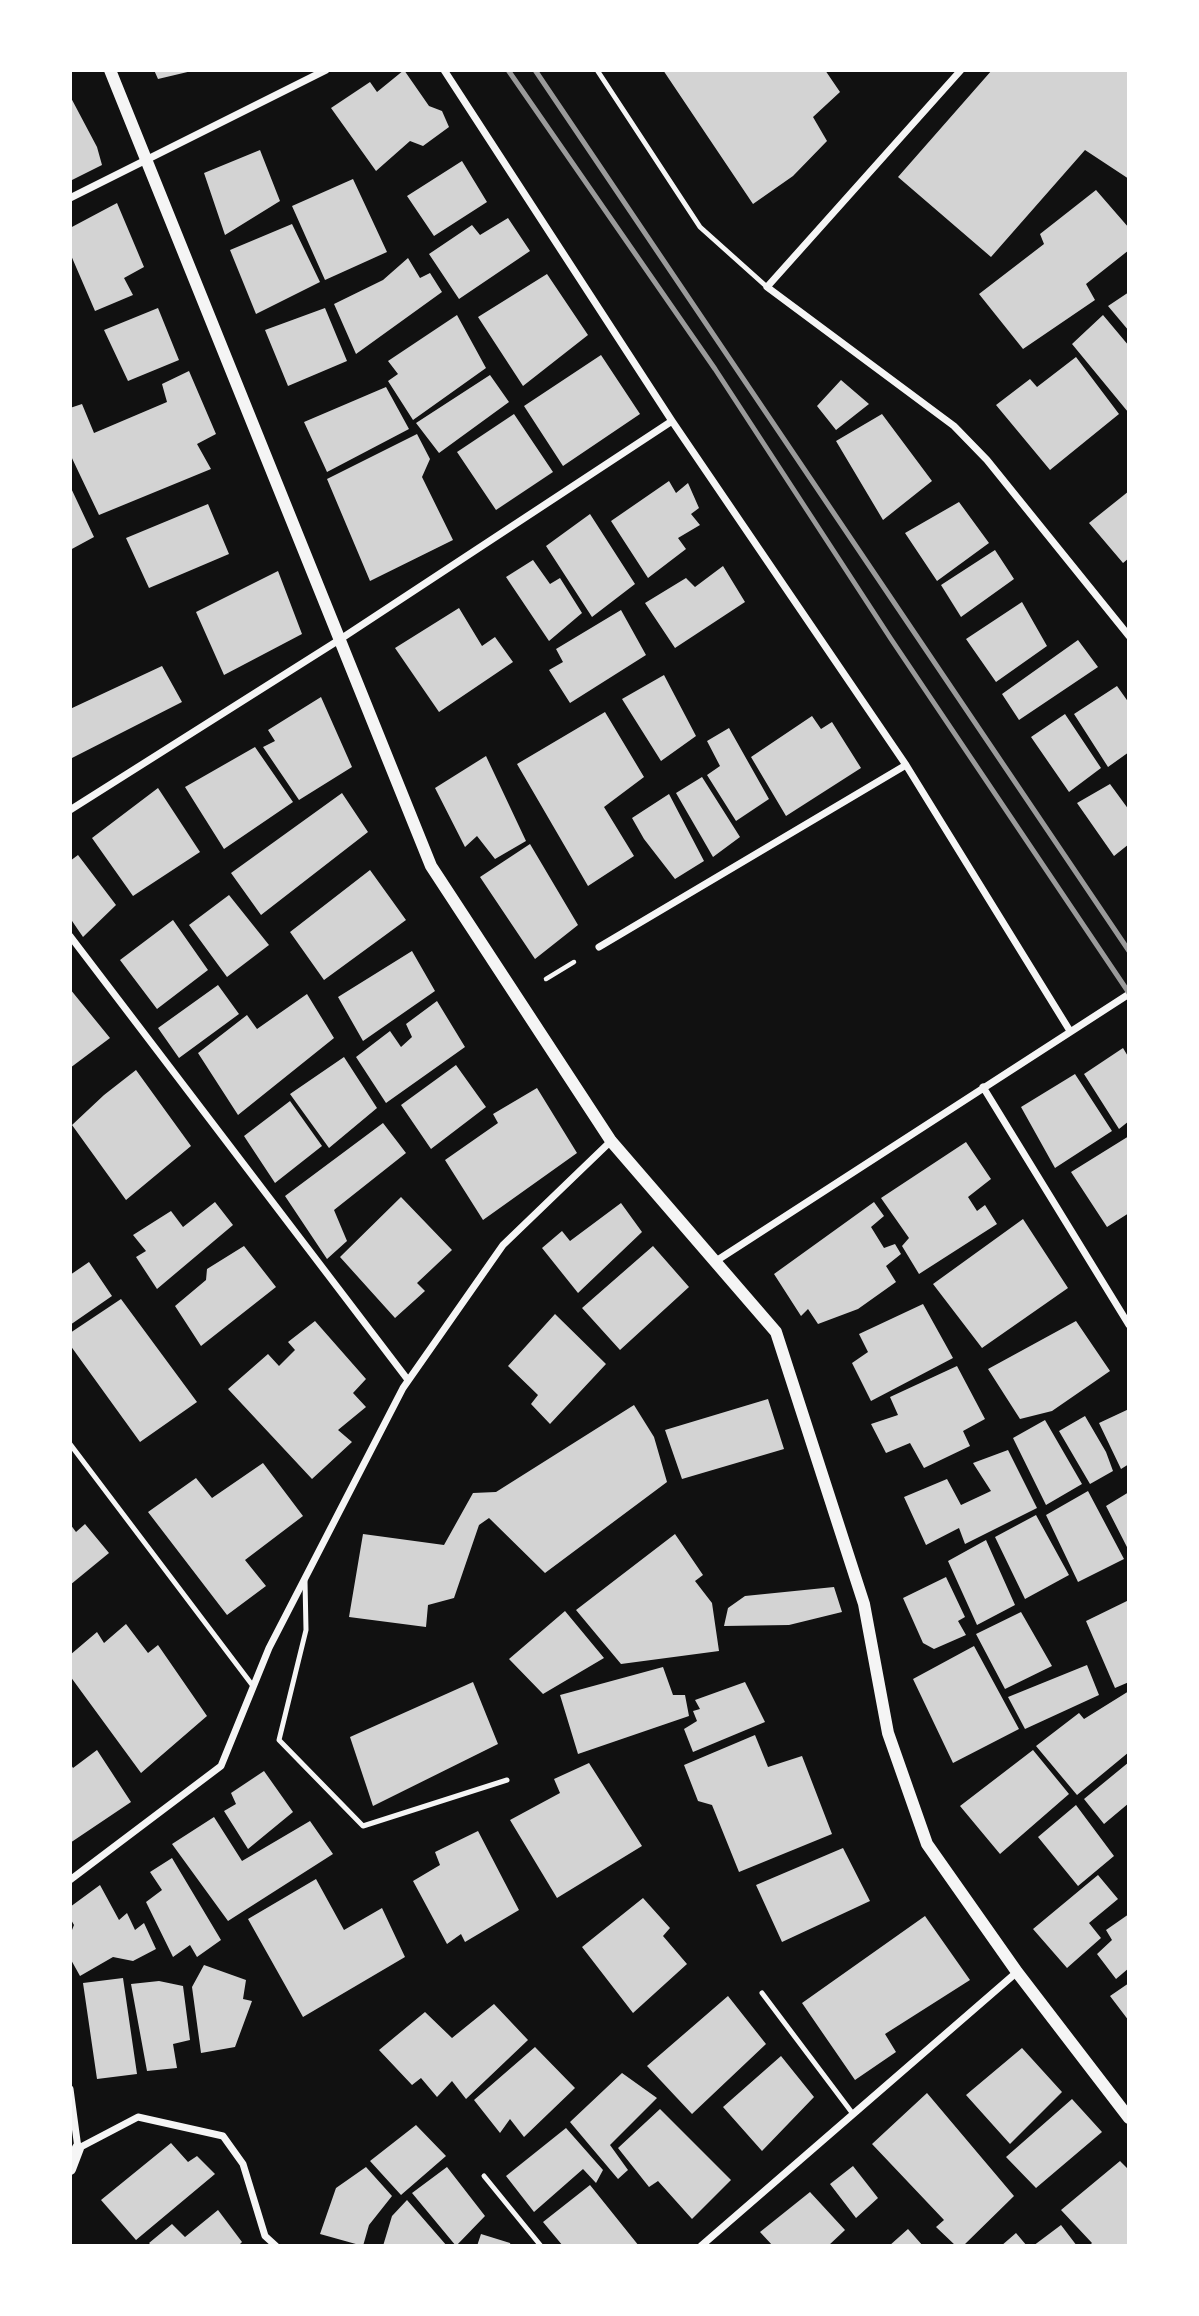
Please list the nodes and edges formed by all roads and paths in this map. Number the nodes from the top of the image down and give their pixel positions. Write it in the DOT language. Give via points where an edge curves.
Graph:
graph roads {
  1 [pos="110,70"];
  2 [pos="326,70"];
  3 [pos="444,70"];
  4 [pos="597,70"];
  5 [pos="961,70"];
  6 [pos="146,160"];
  7 [pos="70,198"];
  8 [pos="766,287"];
  9 [pos="673,421"];
  10 [pos="1129,636"];
  11 [pos="339,640"];
  12 [pos="906,765"];
  13 [pos="70,810"];
  14 [pos="70,936"];
  15 [pos="599,947"];
  16 [pos="1129,994"];
  17 [pos="517,996"];
  18 [pos="1070,1031"];
  19 [pos="983,1087"];
  20 [pos="611,1141"];
  21 [pos="716,1261"];
  22 [pos="1129,1325"];
  23 [pos="408,1380"];
  24 [pos="70,1444"];
  25 [pos="305,1577"];
  26 [pos="253,1686"];
  27 [pos="507,1780"];
  28 [pos="70,1880"];
  29 [pos="1017,1972"];
  30 [pos="762,1993"];
  31 [pos="70,2089"];
  32 [pos="853,2114"];
  33 [pos="1129,2118"];
  34 [pos="74,2150"];
  35 [pos="70,2169"];
  36 [pos="484,2176"];
  37 [pos="276,2246"];
  38 [pos="541,2246"];
  39 [pos="701,2246"];
  1 -- 6 [label="street"];
  2 -- 6 [label="street"];
  3 -- 9 [label="street"];
  4 -- 8 [label="lane" via="700,227"];
  5 -- 8 [label="street"];
  6 -- 7 [label="street"];
  6 -- 11 [label="street"];
  8 -- 10 [label="street" via="954,426 988,460"];
  9 -- 11 [label="street"];
  9 -- 12 [label="street"];
  11 -- 13 [label="street"];
  11 -- 17 [label="street" via="431,866"];
  12 -- 15 [label="street"];
  12 -- 18 [label="street"];
  14 -- 23 [label="street"];
  15 -- 17 [label="path"];
  16 -- 18 [label="street"];
  17 -- 20 [label="street"];
  18 -- 19 [label="street"];
  19 -- 21 [label="street"];
  19 -- 22 [label="street"];
  20 -- 21 [label="street"];
  20 -- 23 [label="street" via="503,1245"];
  21 -- 29 [label="street" via="776,1332 864,1604 888,1733 927,1844"];
  23 -- 25 [label="street"];
  24 -- 26 [label="lane"];
  25 -- 26 [label="street"];
  25 -- 27 [label="lane" via="306,1630 279,1740 363,1826"];
  26 -- 28 [label="street" via="221,1766"];
  29 -- 32 [label="street"];
  29 -- 33 [label="street"];
  30 -- 32 [label="lane"];
  31 -- 34 [label="street"];
  32 -- 39 [label="street"];
  34 -- 35 [label="street"];
  34 -- 37 [label="street" via="138,2117 223,2136 243,2164 265,2236"];
  36 -- 38 [label="lane"];
}
